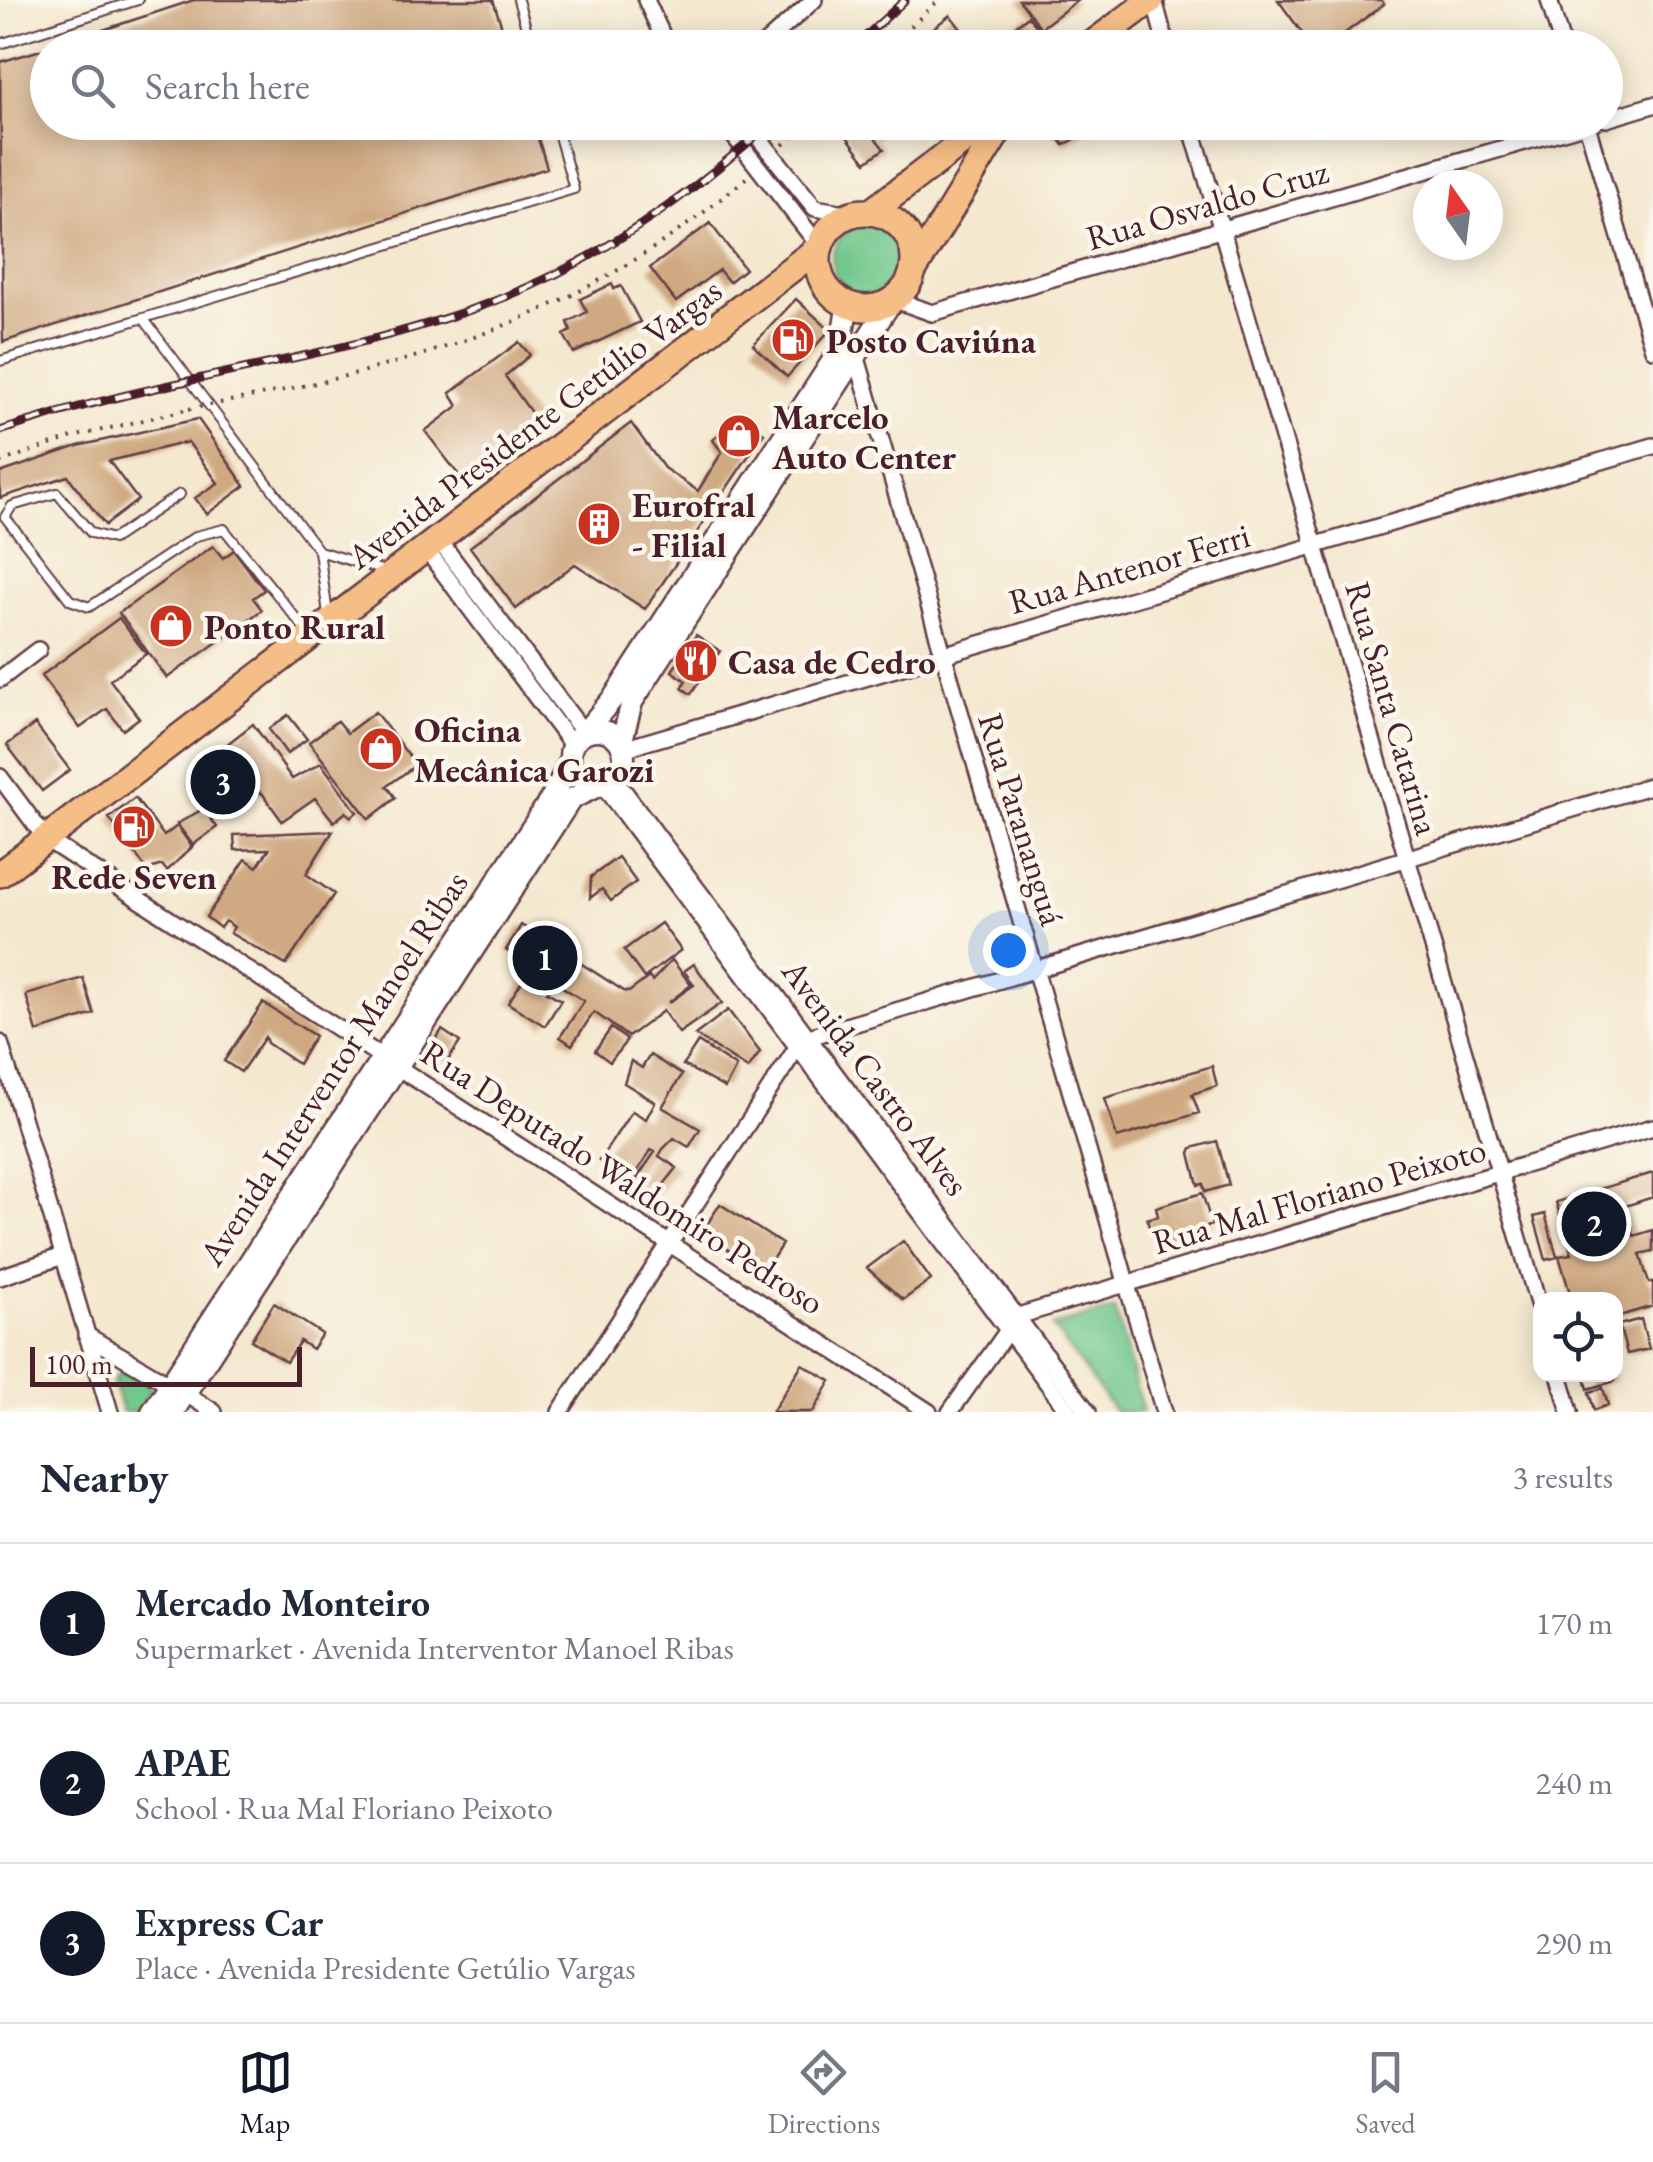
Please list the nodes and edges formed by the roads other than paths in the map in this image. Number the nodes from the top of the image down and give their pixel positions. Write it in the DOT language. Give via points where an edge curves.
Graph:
graph roads {
  1 [pos="138,0"];
  2 [pos="518,0"];
  3 [pos="646,0"];
  4 [pos="814,0"];
  5 [pos="1152,0"];
  6 [pos="1549,0"];
  7 [pos="44,30"];
  8 [pos="527,30"];
  9 [pos="660,30"];
  10 [pos="780,30"];
  11 [pos="1111,30"];
  12 [pos="1162,30"];
  13 [pos="1558,30"];
  14 [pos="30,34"];
  15 [pos="0,44"];
  16 [pos="1653,105"];
  17 [pos="1623,114"];
  18 [pos="559,140"];
  19 [pos="737,140"];
  20 [pos="760,140"];
  21 [pos="964,140"];
  22 [pos="993,140"];
  23 [pos="1195,140"];
  24 [pos="1532,140"];
  25 [pos="1594,140"];
  26 [pos="861,213"];
  27 [pos="1222,232"];
  28 [pos="820,247"];
  29 [pos="913,271"];
  30 [pos="777,283"];
  31 [pos="839,298"];
  32 [pos="894,300"];
  33 [pos="143,318"];
  34 [pos="1653,349"];
  35 [pos="857,358"];
  36 [pos="0,360"];
  37 [pos="1653,446"];
  38 [pos="180,494"];
  39 [pos="432,544"];
  40 [pos="1313,544"];
  41 [pos="319,550"];
  42 [pos="392,574"];
  43 [pos="694,591"];
  44 [pos="320,630"];
  45 [pos="38,650"];
  46 [pos="941,654"];
  47 [pos="0,679"];
  48 [pos="575,746"];
  49 [pos="622,747"];
  50 [pos="0,777"];
  51 [pos="608,781"];
  52 [pos="1653,786"];
  53 [pos="46,839"];
  54 [pos="1406,859"];
  55 [pos="0,874"];
  56 [pos="1036,969"];
  57 [pos="0,1042"];
  58 [pos="803,1042"];
  59 [pos="389,1060"];
  60 [pos="1653,1127"];
  61 [pos="1500,1173"];
  62 [pos="669,1243"];
  63 [pos="63,1256"];
  64 [pos="0,1277"];
  65 [pos="1128,1282"];
  66 [pos="1535,1292"];
  67 [pos="1013,1323"];
  68 [pos="86,1336"];
  69 [pos="1561,1382"];
  70 [pos="178,1389"];
  71 [pos="110,1412"];
  72 [pos="152,1412"];
  73 [pos="173,1412"];
  74 [pos="214,1412"];
  75 [pos="560,1412"];
  76 [pos="929,1412"];
  77 [pos="950,1412"];
  78 [pos="1068,1412"];
  79 [pos="1088,1412"];
  80 [pos="1164,1412"];
  81 [pos="1570,1412"];
  1 -- 7 [label="lane"];
  2 -- 8 [label="lane"];
  3 -- 9 [label="street"];
  4 -- 10 [label="street"];
  5 -- 11 [label="main road"];
  5 -- 12 [label="street"];
  6 -- 13 [label="street"];
  14 -- 15 [label="lane"];
  16 -- 17 [label="street"];
  18 -- 33 [label="lane" via="574,189"];
  19 -- 28 [label="street"];
  20 -- 26 [label="street" via="815,208"];
  21 -- 26 [label="main road"];
  22 -- 29 [label="main road"];
  23 -- 27 [label="street, Rua Santa Catarina"];
  24 -- 27 [label="street, Rua Osvaldo Cruz"];
  25 -- 34 [label="street"];
  26 -- 28 [label="main road" via="834,224"];
  26 -- 29 [label="main road" via="890,218 906,232"];
  27 -- 32 [label="street, Rua Osvaldo Cruz" via="932,314"];
  27 -- 40 [label="street, Rua Santa Catarina"];
  28 -- 30 [label="main road, Avenida Presidente Getúlio Vargas"];
  28 -- 31 [label="main road" via="819,268"];
  29 -- 32 [label="main road"];
  30 -- 31 [label="main road, Avenida Presidente Getúlio Vargas"];
  30 -- 39 [label="main road, Avenida Presidente Getúlio Vargas"];
  31 -- 32 [label="main road" via="876,307"];
  31 -- 43 [label="street, Avenida Interventor Manoel Ribas" via="839,351"];
  32 -- 35 [label="street, Avenida Interventor Manoel Ribas"];
  33 -- 36 [label="lane"];
  33 -- 41 [label="lane"];
  35 -- 43 [label="street, Avenida Interventor Manoel Ribas"];
  35 -- 46 [label="street, Rua Parananguá"];
  37 -- 40 [label="street, Rua Antenor Ferri"];
  38 -- 44 [label="lane" via="113,540 91,533 57,492 12,506 5,517 79,606 98,604 206,530 224,529"];
  39 -- 42 [label="main road, Avenida Presidente Getúlio Vargas"];
  39 -- 48 [label="street"];
  40 -- 46 [label="street, Rua Antenor Ferri"];
  40 -- 54 [label="street, Rua Santa Catarina"];
  41 -- 42 [label="lane"];
  41 -- 44 [label="lane"];
  42 -- 44 [label="main road, Avenida Presidente Getúlio Vargas"];
  43 -- 48 [label="street, Avenida Interventor Manoel Ribas"];
  43 -- 49 [label="street, Avenida Interventor Manoel Ribas" via="632,702"];
  44 -- 53 [label="main road, Avenida Presidente Getúlio Vargas"];
  45 -- 47 [label="street"];
  46 -- 49 [label="street, Rua Antenor Ferri"];
  46 -- 56 [label="street, Rua Parananguá"];
  48 -- 49 [label="street" via="605,731"];
  48 -- 51 [label="street" via="580,779"];
  48 -- 59 [label="street, Avenida Interventor Manoel Ribas" via="557,789"];
  49 -- 51 [label="street" via="623,765"];
  50 -- 53 [label="street, Rua Deputado Waldomiro Pedroso"];
  51 -- 58 [label="street, Avenida Castro Alves"];
  51 -- 59 [label="street, Avenida Interventor Manoel Ribas" via="570,799"];
  52 -- 54 [label="street"];
  53 -- 55 [label="main road, Avenida Presidente Getúlio Vargas"];
  53 -- 59 [label="street, Rua Deputado Waldomiro Pedroso"];
  54 -- 56 [label="street"];
  54 -- 61 [label="street, Rua Santa Catarina"];
  56 -- 58 [label="street"];
  56 -- 65 [label="street, Rua Parananguá"];
  57 -- 63 [label="street"];
  58 -- 62 [label="street"];
  58 -- 67 [label="street, Avenida Castro Alves"];
  59 -- 62 [label="street, Rua Deputado Waldomiro Pedroso"];
  59 -- 70 [label="street, Avenida Interventor Manoel Ribas"];
  60 -- 61 [label="street, Rua Mal Floriano Peixoto"];
  61 -- 65 [label="street, Rua Mal Floriano Peixoto"];
  61 -- 66 [label="street, Rua Santa Catarina"];
  62 -- 75 [label="street"];
  62 -- 76 [label="street, Rua Deputado Waldomiro Pedroso"];
  63 -- 64 [label="street"];
  63 -- 68 [label="street"];
  65 -- 67 [label="street, Rua Mal Floriano Peixoto"];
  65 -- 80 [label="street, Rua Parananguá"];
  67 -- 77 [label="street"];
  67 -- 78 [label="street, Avenida Castro Alves"];
  67 -- 79 [label="street, Avenida Castro Alves"];
  68 -- 70 [label="street"];
  68 -- 71 [label="street"];
  69 -- 81 [label="street"];
  70 -- 72 [label="street, Avenida Interventor Manoel Ribas"];
  70 -- 73 [label="street, Avenida Interventor Manoel Ribas"];
  70 -- 74 [label="street"];
}
